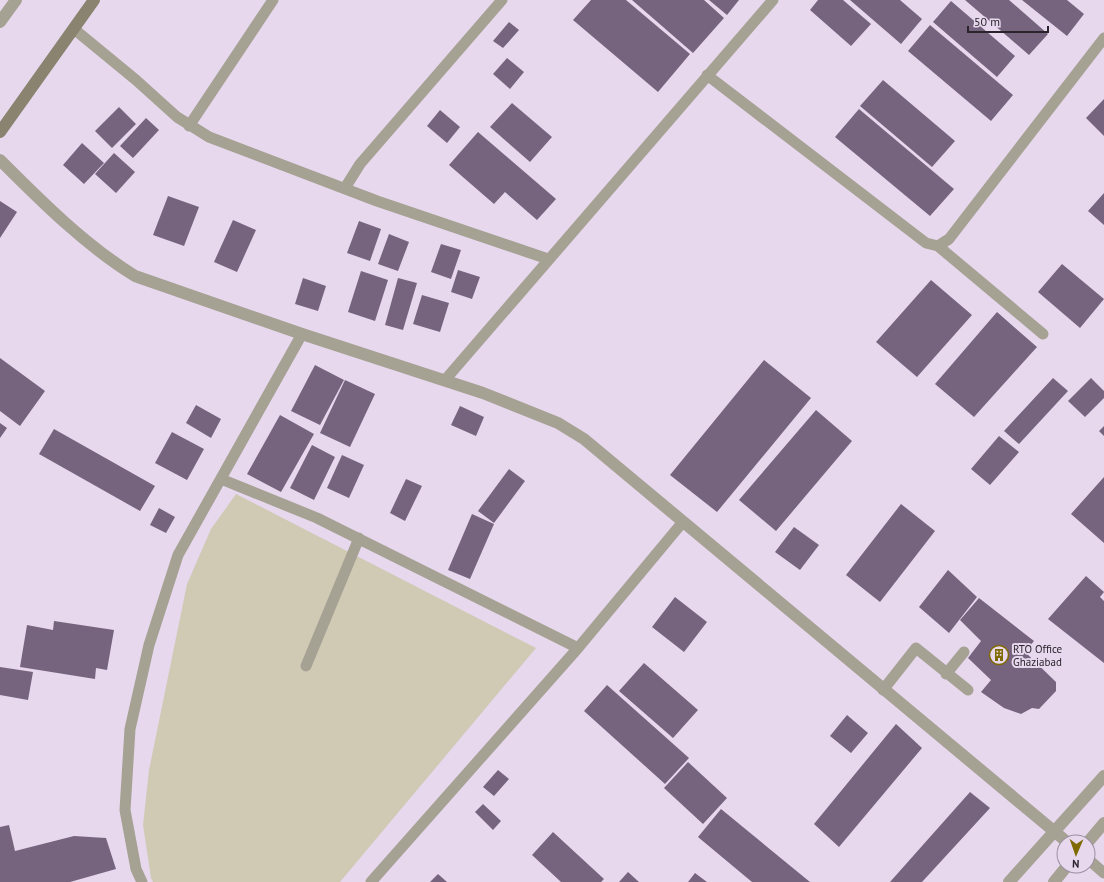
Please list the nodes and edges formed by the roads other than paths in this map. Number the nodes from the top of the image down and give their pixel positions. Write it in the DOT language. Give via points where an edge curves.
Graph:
graph roads {
  1 [pos="16,0"];
  2 [pos="94,0"];
  3 [pos="272,0"];
  4 [pos="502,0"];
  5 [pos="773,0"];
  6 [pos="0,22"];
  7 [pos="74,29"];
  8 [pos="1104,38"];
  9 [pos="707,75"];
  10 [pos="189,126"];
  11 [pos="0,132"];
  12 [pos="0,160"];
  13 [pos="345,188"];
  14 [pos="938,246"];
  15 [pos="548,259"];
  16 [pos="302,334"];
  17 [pos="1043,334"];
  18 [pos="445,380"];
  19 [pos="220,479"];
  20 [pos="682,523"];
  21 [pos="359,538"];
  22 [pos="578,648"];
  23 [pos="964,652"];
  24 [pos="306,666"];
  25 [pos="946,674"];
  26 [pos="883,690"];
  27 [pos="968,690"];
  28 [pos="1104,776"];
  29 [pos="1104,823"];
  30 [pos="1054,832"];
  31 [pos="1057,834"];
  32 [pos="1095,834"];
  33 [pos="1096,866"];
  34 [pos="1104,873"];
  35 [pos="1061,874"];
  36 [pos="142,882"];
  37 [pos="371,882"];
  38 [pos="1009,882"];
  39 [pos="1054,882"];
  1 -- 6 [label="street"];
  2 -- 7 [label="main road"];
  3 -- 10 [label="street"];
  4 -- 13 [label="street" via="360,164"];
  5 -- 9 [label="street"];
  7 -- 10 [label="street"];
  7 -- 11 [label="main road"];
  8 -- 14 [label="street" via="949,239"];
  9 -- 14 [label="street" via="926,243"];
  9 -- 15 [label="street"];
  10 -- 13 [label="street" via="226,145"];
  12 -- 16 [label="street" via="56,215 135,276"];
  13 -- 15 [label="street" via="421,217"];
  14 -- 17 [label="street"];
  15 -- 18 [label="street"];
  16 -- 18 [label="street"];
  16 -- 19 [label="street"];
  18 -- 20 [label="street" via="558,423 584,439"];
  19 -- 21 [label="street"];
  19 -- 36 [label="street" via="178,555 149,645 130,729 125,810 136,869"];
  20 -- 22 [label="street"];
  20 -- 26 [label="street"];
  21 -- 22 [label="street"];
  21 -- 24 [label="street"];
  22 -- 37 [label="street"];
  23 -- 25 [label="street"];
  25 -- 26 [label="street" via="916,648"];
  25 -- 27 [label="street"];
  26 -- 30 [label="street"];
  28 -- 30 [label="street"];
  29 -- 32 [label="street"];
  30 -- 31 [label="street"];
  30 -- 38 [label="street"];
  33 -- 34 [label="street"];
  35 -- 39 [label="street"];
}
